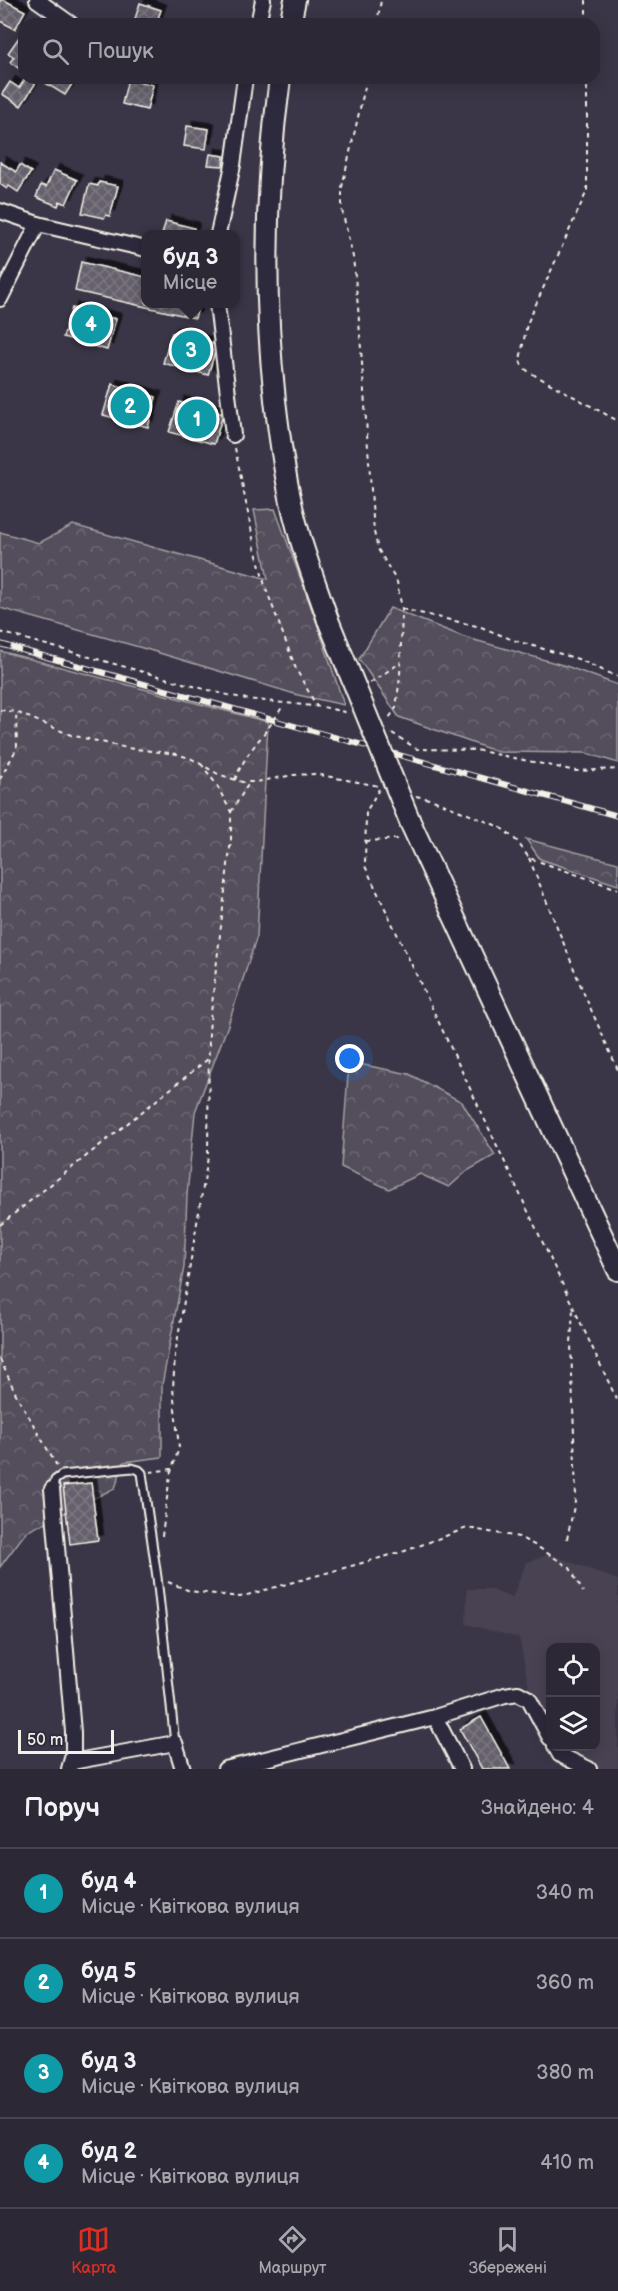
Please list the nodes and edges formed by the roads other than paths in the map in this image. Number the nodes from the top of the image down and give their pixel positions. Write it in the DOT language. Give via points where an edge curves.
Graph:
graph roads {
  1 [pos="37,0"];
  2 [pos="263,0"];
  3 [pos="295,0"];
  4 [pos="62,18"];
  5 [pos="259,18"];
  6 [pos="291,18"];
  7 [pos="244,84"];
  8 [pos="279,84"];
  9 [pos="0,211"];
  10 [pos="38,224"];
  11 [pos="219,230"];
  12 [pos="141,248"];
  13 [pos="0,299"];
  14 [pos="218,308"];
  15 [pos="233,435"];
  16 [pos="618,1270"];
  17 [pos="52,1489"];
  18 [pos="435,1717"];
  19 [pos="546,1731"];
  20 [pos="175,1743"];
  21 [pos="558,1751"];
  22 [pos="71,1766"];
  23 [pos="183,1769"];
  24 [pos="225,1769"];
  25 [pos="462,1769"];
  26 [pos="589,1769"];
  1 -- 4 [label="street"];
  2 -- 5 [label="street"];
  3 -- 6 [label="main road"];
  7 -- 11 [label="street"];
  8 -- 16 [label="main road, bridge" via="266,237 268,336 280,440 298,529 328,620 414,831"];
  9 -- 10 [label="street"];
  10 -- 12 [label="street"];
  10 -- 13 [label="street"];
  14 -- 15 [label="street"];
  17 -- 20 [label="lane" via="62,1475 132,1468 142,1473"];
  17 -- 22 [label="street" via="72,1720"];
  18 -- 19 [label="street" via="518,1694 529,1699"];
  18 -- 24 [label="street"];
  18 -- 25 [label="street"];
  20 -- 22 [label="street"];
  20 -- 23 [label="street"];
  21 -- 26 [label="street"];
}
